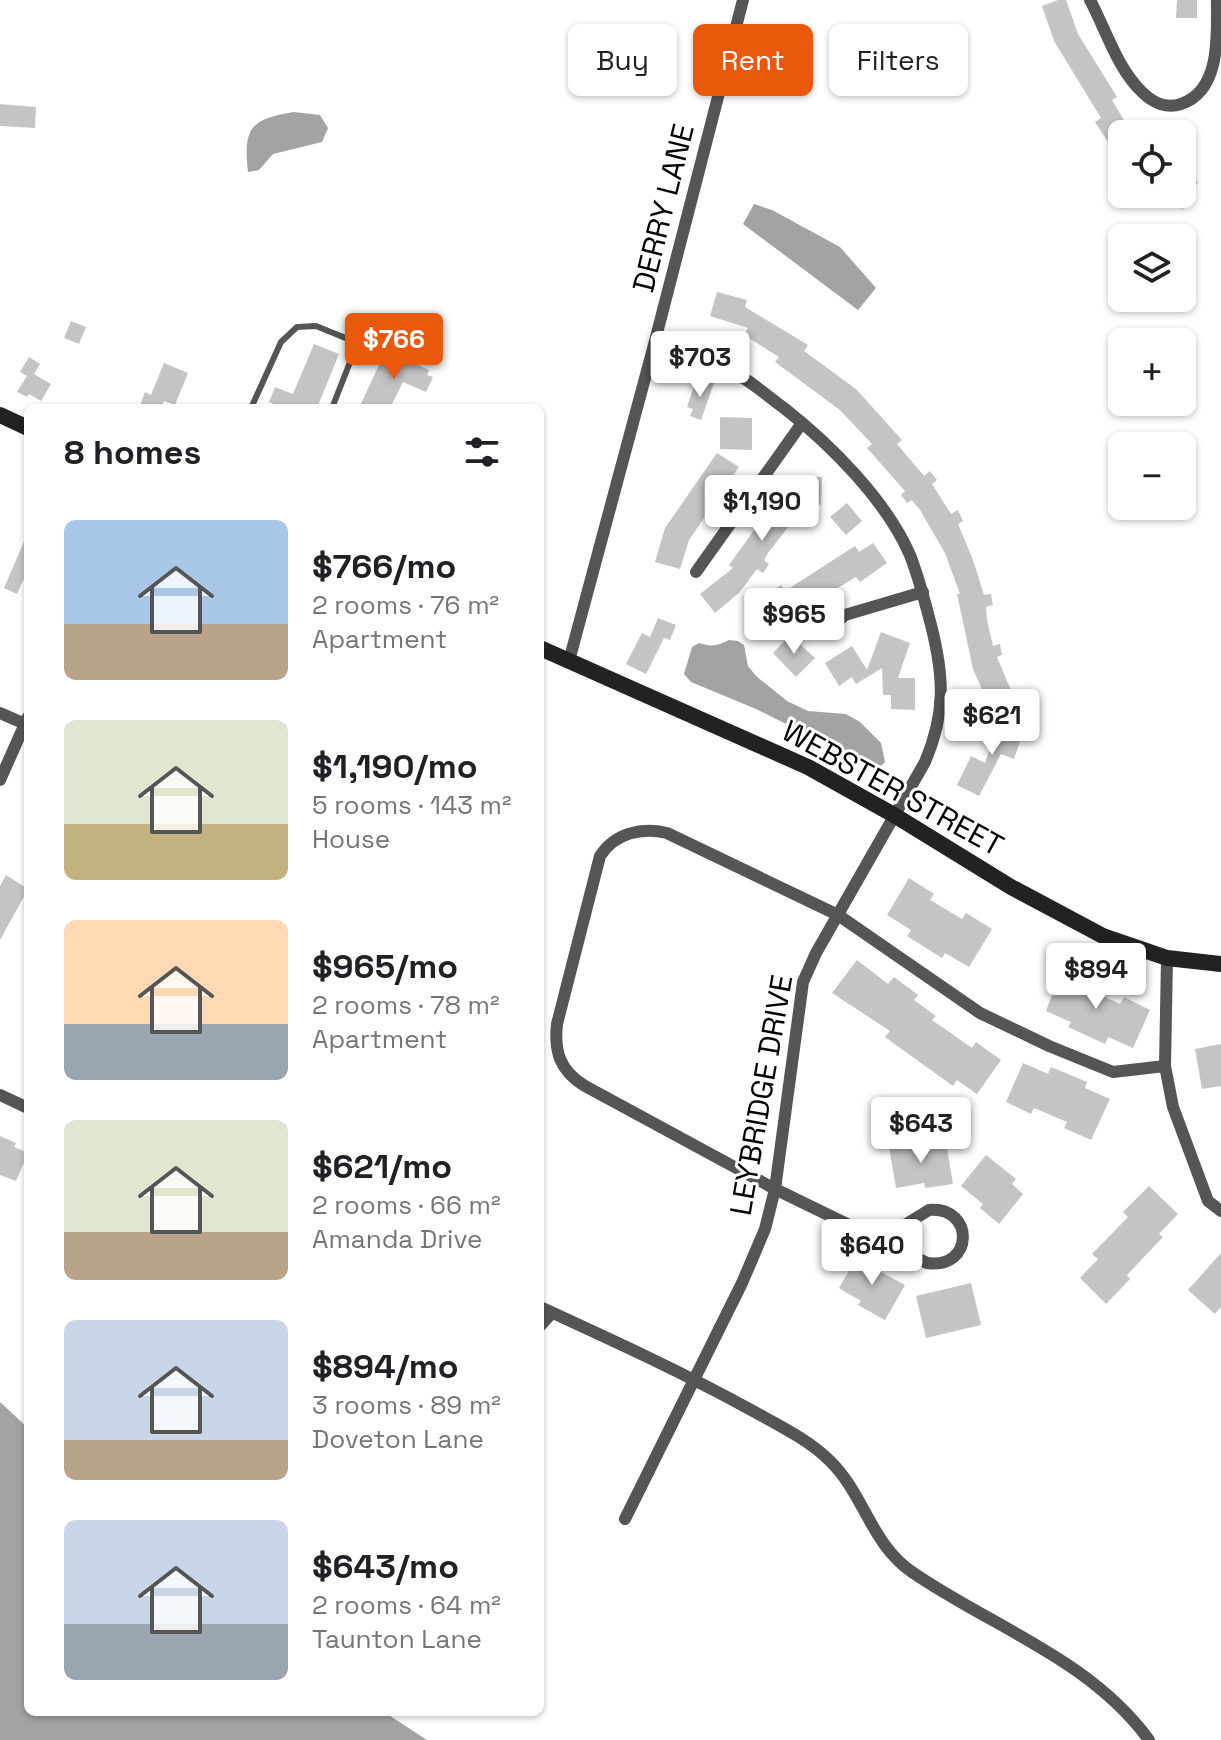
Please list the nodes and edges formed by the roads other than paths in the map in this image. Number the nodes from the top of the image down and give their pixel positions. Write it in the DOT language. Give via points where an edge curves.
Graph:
graph roads {
  1 [pos="743,0"];
  2 [pos="1090,0"];
  3 [pos="1217,0"];
  4 [pos="655,341"];
  5 [pos="253,404"];
  6 [pos="334,404"];
  7 [pos="0,415"];
  8 [pos="802,423"];
  9 [pos="24,426"];
  10 [pos="696,572"];
  11 [pos="923,592"];
  12 [pos="829,629"];
  13 [pos="544,650"];
  14 [pos="569,661"];
  15 [pos="0,713"];
  16 [pos="24,719"];
  17 [pos="24,725"];
  18 [pos="0,780"];
  19 [pos="894,815"];
  20 [pos="838,915"];
  21 [pos="1167,958"];
  22 [pos="1221,964"];
  23 [pos="1165,1066"];
  24 [pos="0,1095"];
  25 [pos="24,1106"];
  26 [pos="775,1189"];
  27 [pos="1221,1211"];
  28 [pos="880,1240"];
  29 [pos="546,1310"];
  30 [pos="694,1378"];
  31 [pos="625,1519"];
  32 [pos="1149,1740"];
  1 -- 4 [label="street, DERRY LANE"];
  2 -- 3 [label="street" via="1132,80 1157,104 1175,106 1204,90 1211,74"];
  4 -- 8 [label="street, LEYBRIDGE DRIVE" via="724,367"];
  4 -- 14 [label="street, DERRY LANE"];
  5 -- 6 [label="lane" via="281,342 297,327 316,326 348,339 354,352"];
  7 -- 9 [label="main road"];
  8 -- 10 [label="street"];
  8 -- 11 [label="street, LEYBRIDGE DRIVE" via="878,503 909,554"];
  11 -- 12 [label="street" via="845,615"];
  11 -- 19 [label="street, LEYBRIDGE DRIVE" via="940,665 940,717 925,762"];
  13 -- 14 [label="main road, WEBSTER STREET"];
  14 -- 19 [label="main road, WEBSTER STREET" via="808,767"];
  15 -- 16 [label="street"];
  17 -- 18 [label="street"];
  19 -- 20 [label="street, LEYBRIDGE DRIVE"];
  19 -- 21 [label="main road, WEBSTER STREET" via="1057,914"];
  20 -- 23 [label="street" via="980,1013 1049,1046 1113,1072"];
  20 -- 26 [label="street, LEYBRIDGE DRIVE" via="809,966 799,997"];
  20 -- 26 [label="street" via="667,833 643,830 618,838 600,856 557,1024 559,1060 576,1081"];
  21 -- 22 [label="main road, WEBSTER STREET"];
  21 -- 23 [label="street"];
  23 -- 27 [label="street" via="1173,1107 1208,1201"];
  24 -- 25 [label="street"];
  26 -- 28 [label="street"];
  26 -- 30 [label="street, LEYBRIDGE DRIVE" via="755,1256"];
  28 -- 28 [label="street" via="929,1210 946,1211 963,1231 954,1258 936,1265"];
  29 -- 30 [label="street"];
  30 -- 31 [label="street, LEYBRIDGE DRIVE"];
  30 -- 32 [label="street" via="830,1460 881,1543 899,1562 1062,1659"];
}
